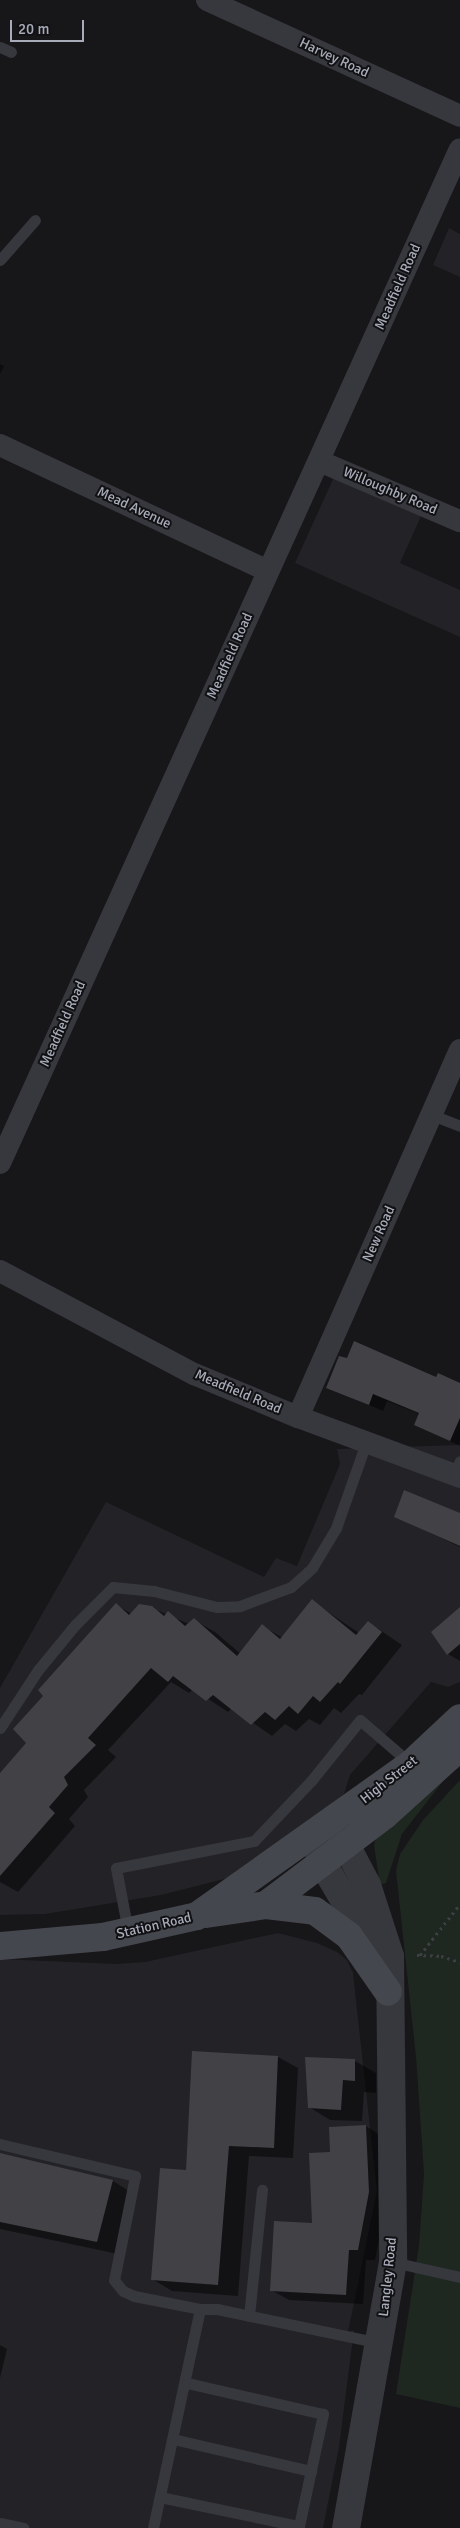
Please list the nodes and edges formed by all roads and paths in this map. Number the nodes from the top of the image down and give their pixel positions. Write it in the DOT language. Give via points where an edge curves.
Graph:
graph roads {
  1 [pos="207,0"];
  2 [pos="460,116"];
  3 [pos="460,149"];
  4 [pos="35,220"];
  5 [pos="0,260"];
  6 [pos="0,444"];
  7 [pos="319,461"];
  8 [pos="460,521"];
  9 [pos="268,571"];
  10 [pos="460,1050"];
  11 [pos="432,1115"];
  12 [pos="460,1126"];
  13 [pos="0,1162"];
  14 [pos="0,1271"];
  15 [pos="298,1417"];
  16 [pos="366,1443"];
  17 [pos="458,1471"];
  18 [pos="460,1718"];
  19 [pos="0,1728"];
  20 [pos="460,1743"];
  21 [pos="411,1764"];
  22 [pos="313,1837"];
  23 [pos="347,1847"];
  24 [pos="322,1864"];
  25 [pos="266,1904"];
  26 [pos="460,1904"];
  27 [pos="197,1916"];
  28 [pos="128,1931"];
  29 [pos="0,1946"];
  30 [pos="420,1955"];
  31 [pos="390,1956"];
  32 [pos="460,1962"];
  33 [pos="388,1992"];
  34 [pos="0,2144"];
  35 [pos="262,2190"];
  36 [pos="393,2262"];
  37 [pos="460,2277"];
  38 [pos="200,2309"];
  39 [pos="249,2316"];
  40 [pos="380,2343"];
  41 [pos="186,2383"];
  42 [pos="173,2439"];
  43 [pos="311,2471"];
  44 [pos="160,2496"];
  45 [pos="0,2523"];
  46 [pos="23,2528"];
  47 [pos="153,2528"];
  48 [pos="346,2528"];
  1 -- 2 [label="street, Harvey Road"];
  3 -- 7 [label="street, Meadfield Road"];
  4 -- 5 [label="lane"];
  6 -- 9 [label="street, Mead Avenue"];
  7 -- 8 [label="street, Willoughby Road"];
  7 -- 9 [label="street, Meadfield Road"];
  9 -- 13 [label="street, Meadfield Road"];
  10 -- 11 [label="street, New Road"];
  11 -- 12 [label="lane"];
  11 -- 15 [label="street, New Road"];
  14 -- 15 [label="street, Meadfield Road" via="194,1374"];
  15 -- 16 [label="street, Meadfield Road"];
  16 -- 17 [label="street, Meadfield Road"];
  16 -- 19 [label="lane" via="336,1528 312,1568 291,1587 240,1606 217,1607 154,1591 113,1587 38,1670"];
  18 -- 21 [label="main road, High Street"];
  20 -- 23 [label="main road, High Street" via="449,1757"];
  21 -- 22 [label="main road, High Street"];
  21 -- 28 [label="lane" via="360,1720 311,1781 254,1841 116,1868"];
  22 -- 23 [label="street"];
  22 -- 24 [label="street, Langley Road"];
  22 -- 27 [label="main road, Station Road"];
  23 -- 24 [label="main road, High Street"];
  23 -- 31 [label="street, Langley Road" via="367,1885"];
  24 -- 25 [label="main road"];
  24 -- 33 [label="street, Langley Road" via="378,1958"];
  25 -- 27 [label="main road"];
  25 -- 33 [label="main road" via="292,1906 328,1918 366,1956"];
  26 -- 30 [label="path"];
  27 -- 28 [label="main road, Station Road"];
  28 -- 29 [label="main road, Station Road" via="103,1937"];
  30 -- 31 [label="path"];
  30 -- 32 [label="path" via="442,1956"];
  31 -- 33 [label="street, Langley Road"];
  33 -- 36 [label="street, Langley Road"];
  34 -- 38 [label="lane" via="135,2176 114,2280 123,2291 134,2296"];
  35 -- 39 [label="lane"];
  36 -- 37 [label="lane"];
  36 -- 40 [label="street, Langley Road"];
  38 -- 39 [label="lane"];
  38 -- 41 [label="lane"];
  39 -- 40 [label="lane"];
  40 -- 48 [label="street, Langley Road"];
  41 -- 42 [label="lane"];
  41 -- 43 [label="lane" via="323,2414"];
  42 -- 43 [label="lane"];
  42 -- 44 [label="lane"];
  43 -- 44 [label="lane" via="299,2526"];
  44 -- 47 [label="lane"];
  45 -- 46 [label="lane"];
}
